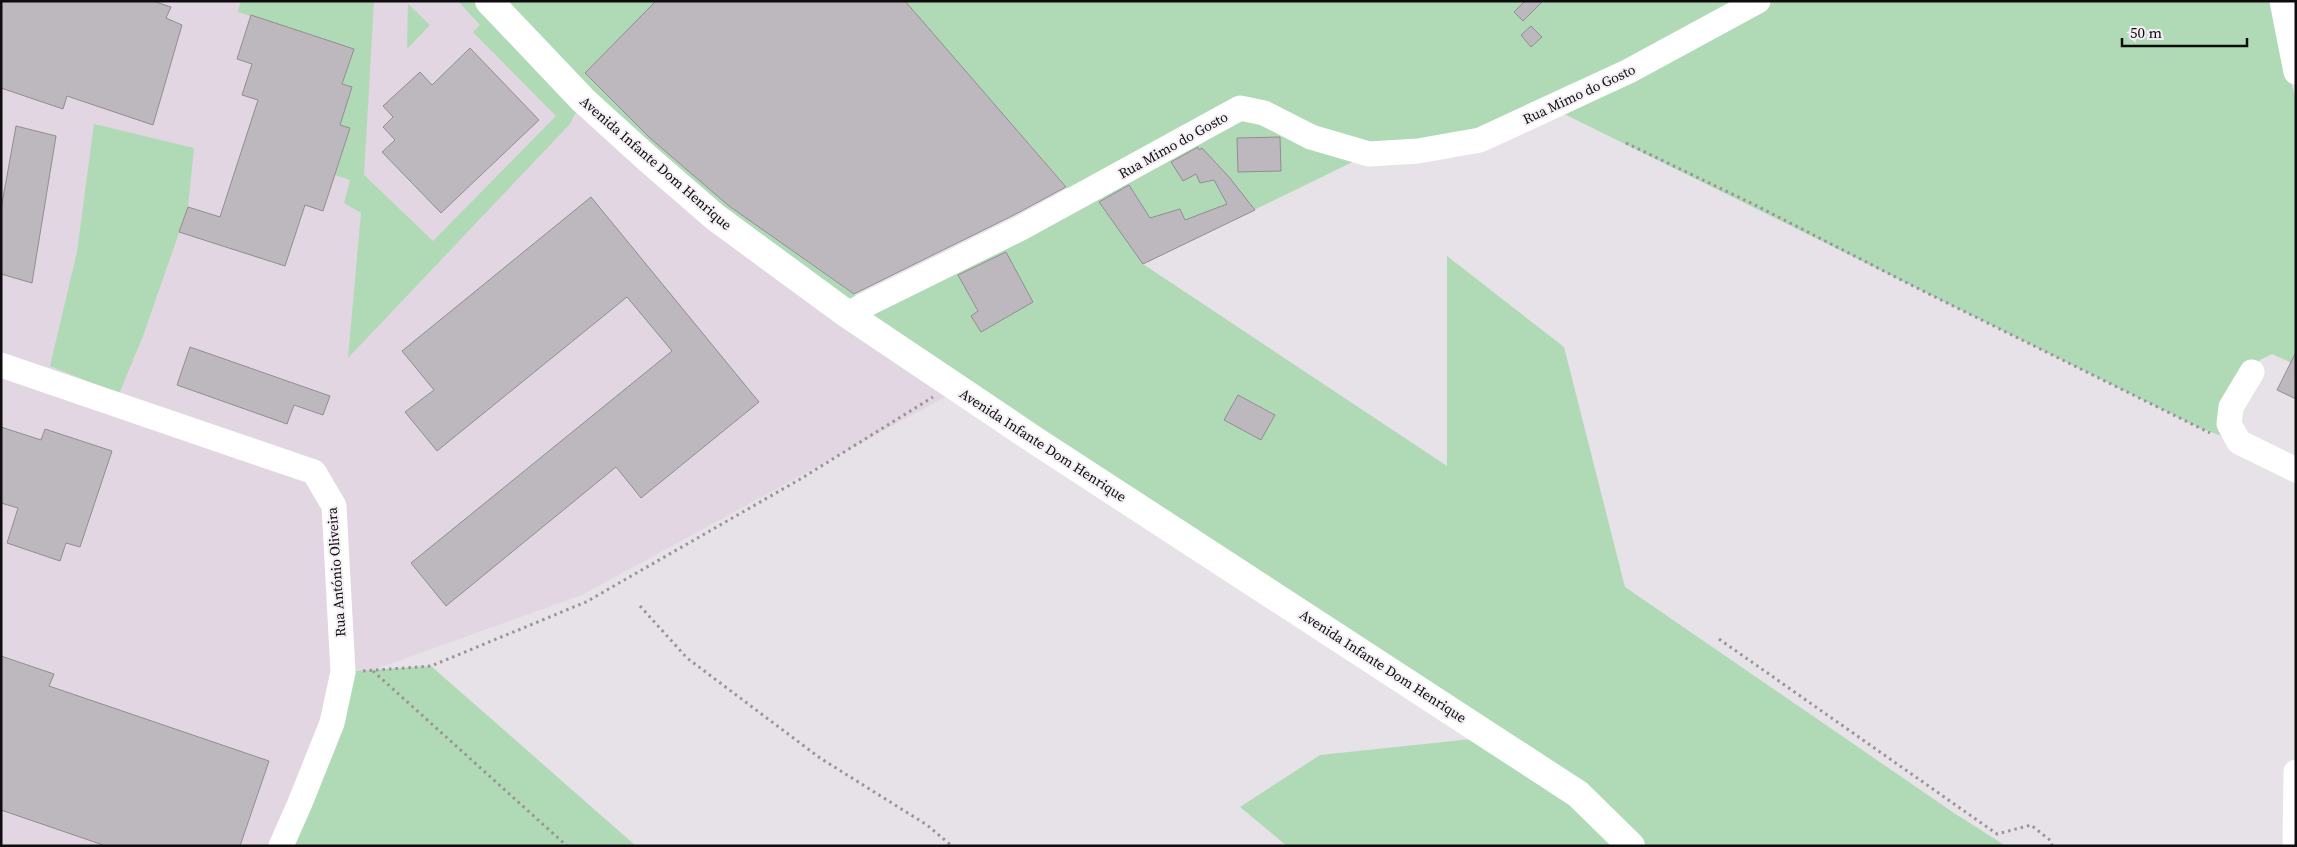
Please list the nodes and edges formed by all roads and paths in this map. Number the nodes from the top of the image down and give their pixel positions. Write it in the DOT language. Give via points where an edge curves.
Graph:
graph roads {
  1 [pos="489,1"];
  2 [pos="1758,1"];
  3 [pos="2282,1"];
  4 [pos="2296,72"];
  5 [pos="1626,143"];
  6 [pos="847,314"];
  7 [pos="1,365"];
  8 [pos="2252,372"];
  9 [pos="953,386"];
  10 [pos="2211,433"];
  11 [pos="2296,470"];
  12 [pos="640,606"];
  13 [pos="1719,639"];
  14 [pos="373,670"];
  15 [pos="343,672"];
  16 [pos="2296,772"];
  17 [pos="281,846"];
  18 [pos="567,846"];
  19 [pos="952,846"];
  20 [pos="1631,846"];
  21 [pos="2052,846"];
  22 [pos="2294,846"];
  1 -- 6 [label="main road, Avenida Infante Dom Henrique" via="583,100 655,166 715,217"];
  2 -- 6 [label="street, Rua Mimo do Gosto" via="1629,71 1480,140 1418,151 1369,154 1311,137 1264,113 1240,108 1021,228"];
  3 -- 4 [label="street"];
  5 -- 10 [label="path"];
  6 -- 9 [label="main road, Avenida Infante Dom Henrique"];
  7 -- 15 [label="street, Rua António Oliveira" via="314,472 334,506"];
  8 -- 11 [label="street" via="2231,406 2228,424 2240,442"];
  9 -- 14 [label="path" via="802,478 586,602 432,666"];
  9 -- 20 [label="main road, Avenida Infante Dom Henrique" via="1578,794"];
  12 -- 19 [label="path" via="687,658 820,758 927,824"];
  13 -- 21 [label="path" via="1997,834 2032,824 2052,841"];
  14 -- 15 [label="path"];
  14 -- 18 [label="path"];
  15 -- 17 [label="street, Rua António Oliveira" via="332,723"];
  16 -- 22 [label="street"];
}
